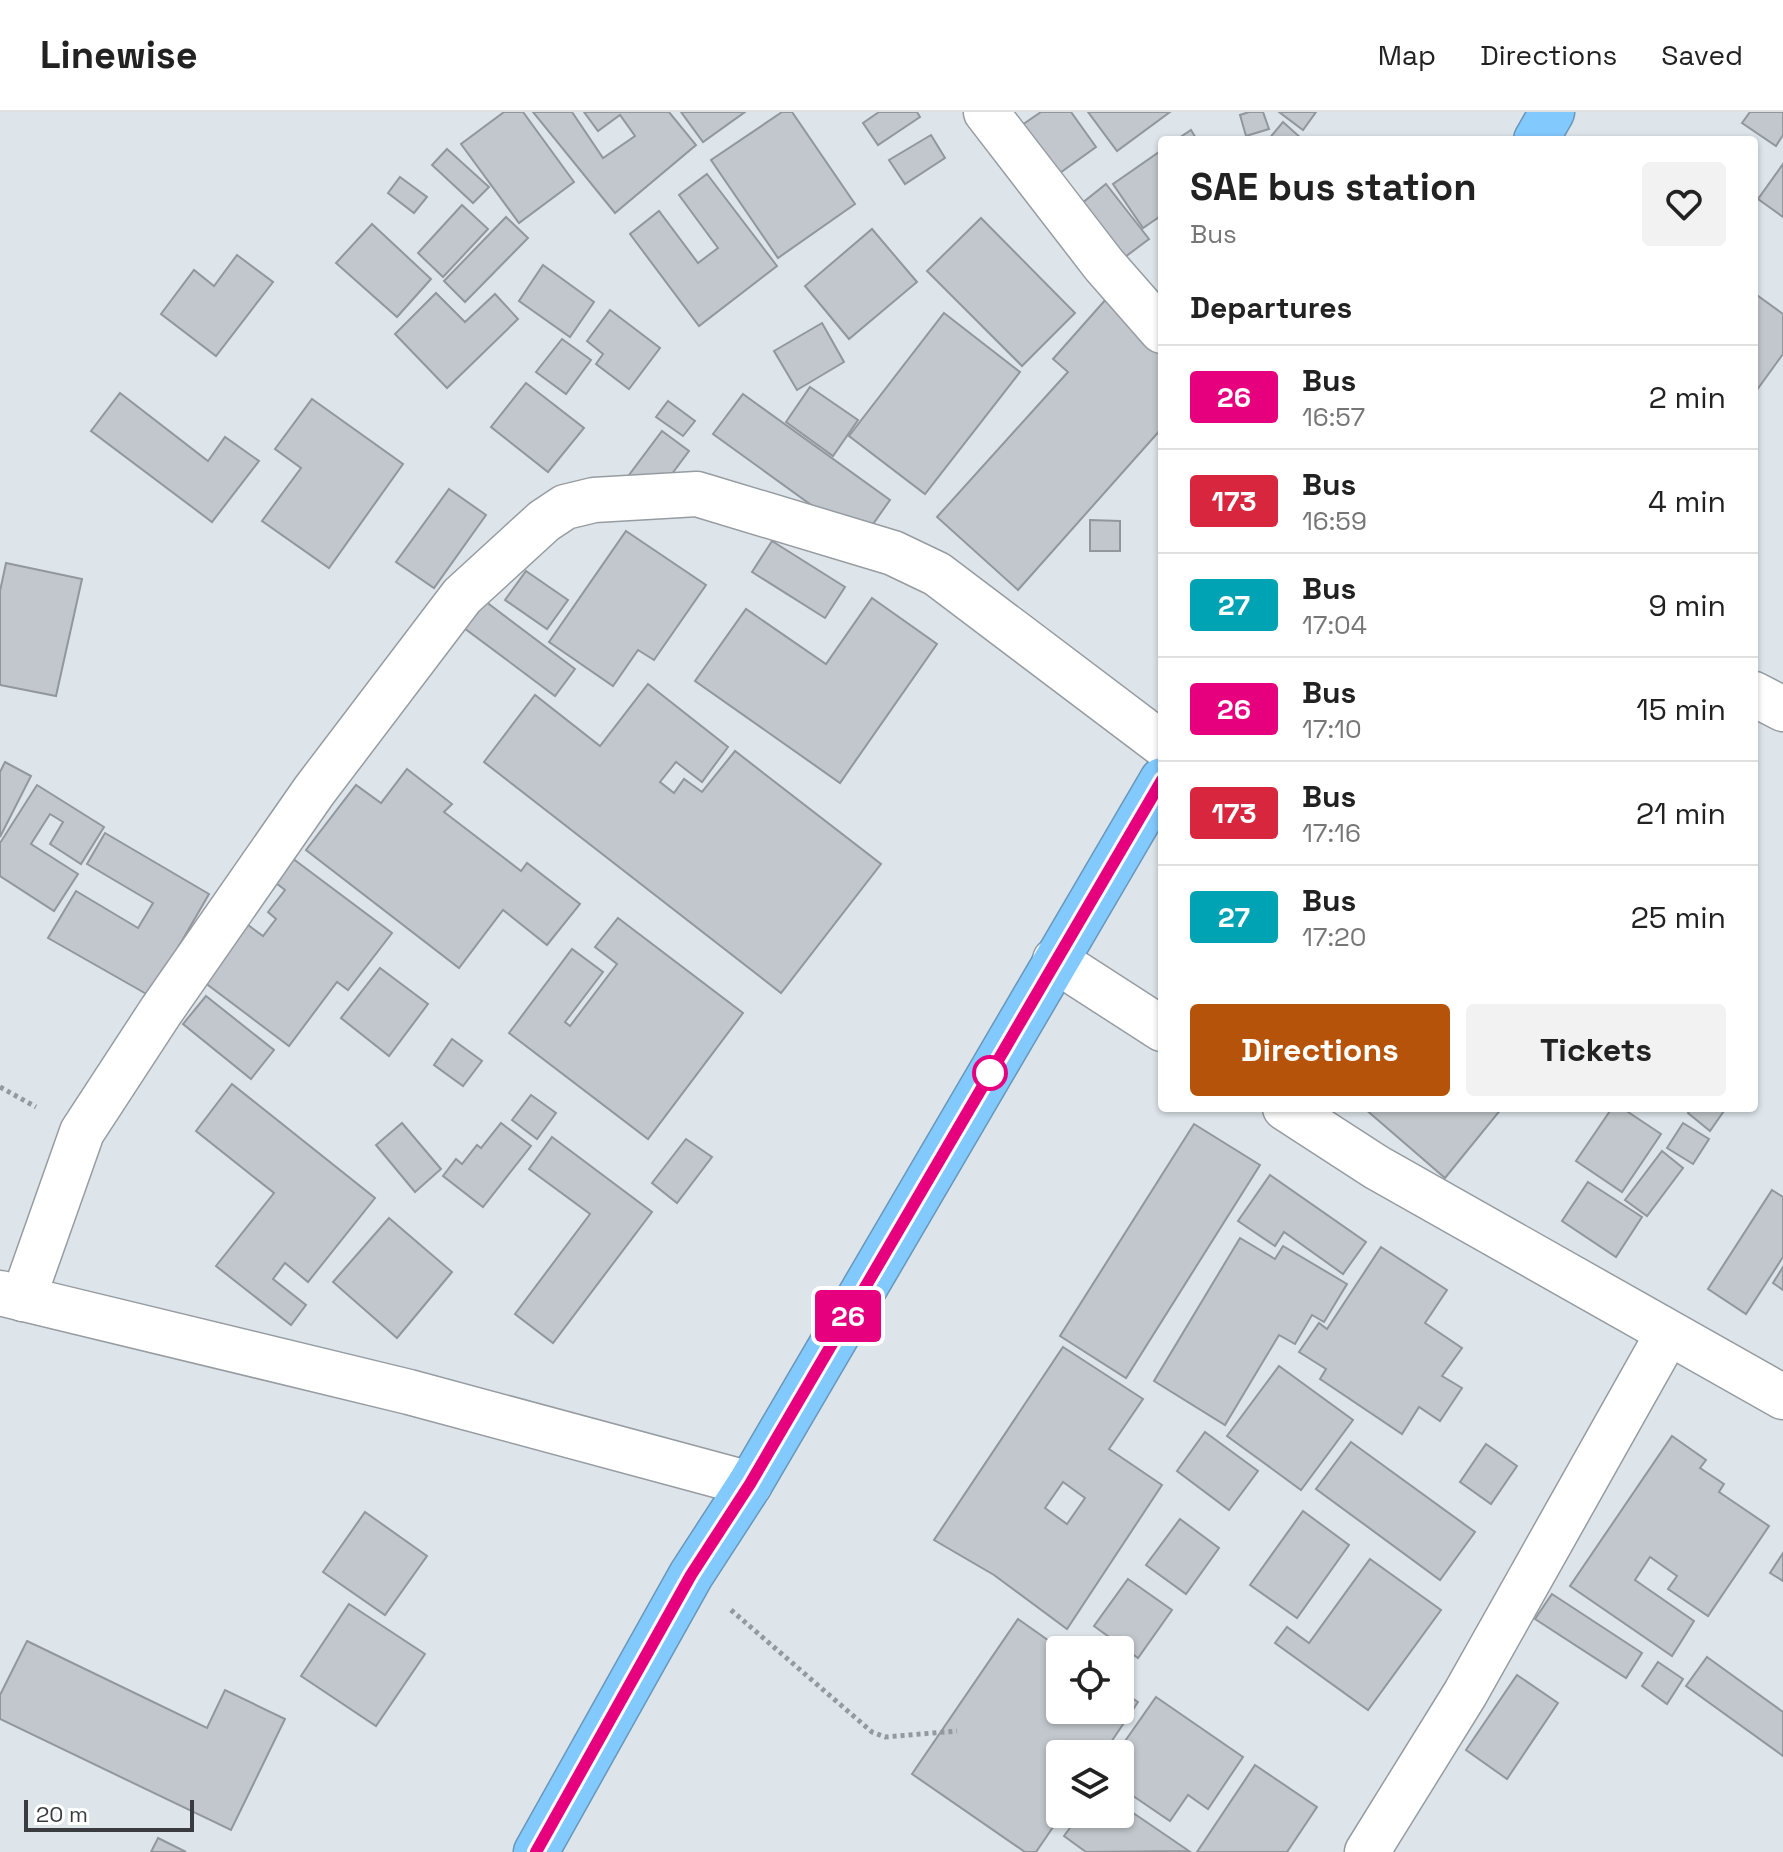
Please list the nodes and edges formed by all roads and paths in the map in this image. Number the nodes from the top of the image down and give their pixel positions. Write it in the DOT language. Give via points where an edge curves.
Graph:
graph roads {
  1 [pos="986,112"];
  2 [pos="1552,112"];
  3 [pos="1538,136"];
  4 [pos="1158,326"];
  5 [pos="1758,696"];
  6 [pos="1783,709"];
  7 [pos="1158,741"];
  8 [pos="1158,787"];
  9 [pos="1055,960"];
  10 [pos="1158,1026"];
  11 [pos="1291,1112"];
  12 [pos="11,1296"];
  13 [pos="1667,1335"];
  14 [pos="1783,1397"];
  15 [pos="750,1484"];
  16 [pos="691,1575"];
  17 [pos="957,1731"];
  18 [pos="536,1852"];
  19 [pos="1367,1852"];
  1 -- 4 [label="street"];
  2 -- 3 [label="highway"];
  5 -- 6 [label="street"];
  7 -- 12 [label="street" via="937,574 893,553 697,494 594,500 565,507 462,596 314,791 82,1132"];
  8 -- 9 [label="highway"];
  9 -- 10 [label="street"];
  9 -- 15 [label="highway"];
  11 -- 13 [label="street" via="1376,1167"];
  12 -- 15 [label="street" via="409,1392"];
  13 -- 14 [label="street"];
  13 -- 19 [label="street" via="1465,1694"];
  15 -- 16 [label="highway"];
  16 -- 17 [label="path" via="872,1732 885,1737"];
  16 -- 18 [label="highway"];
}
